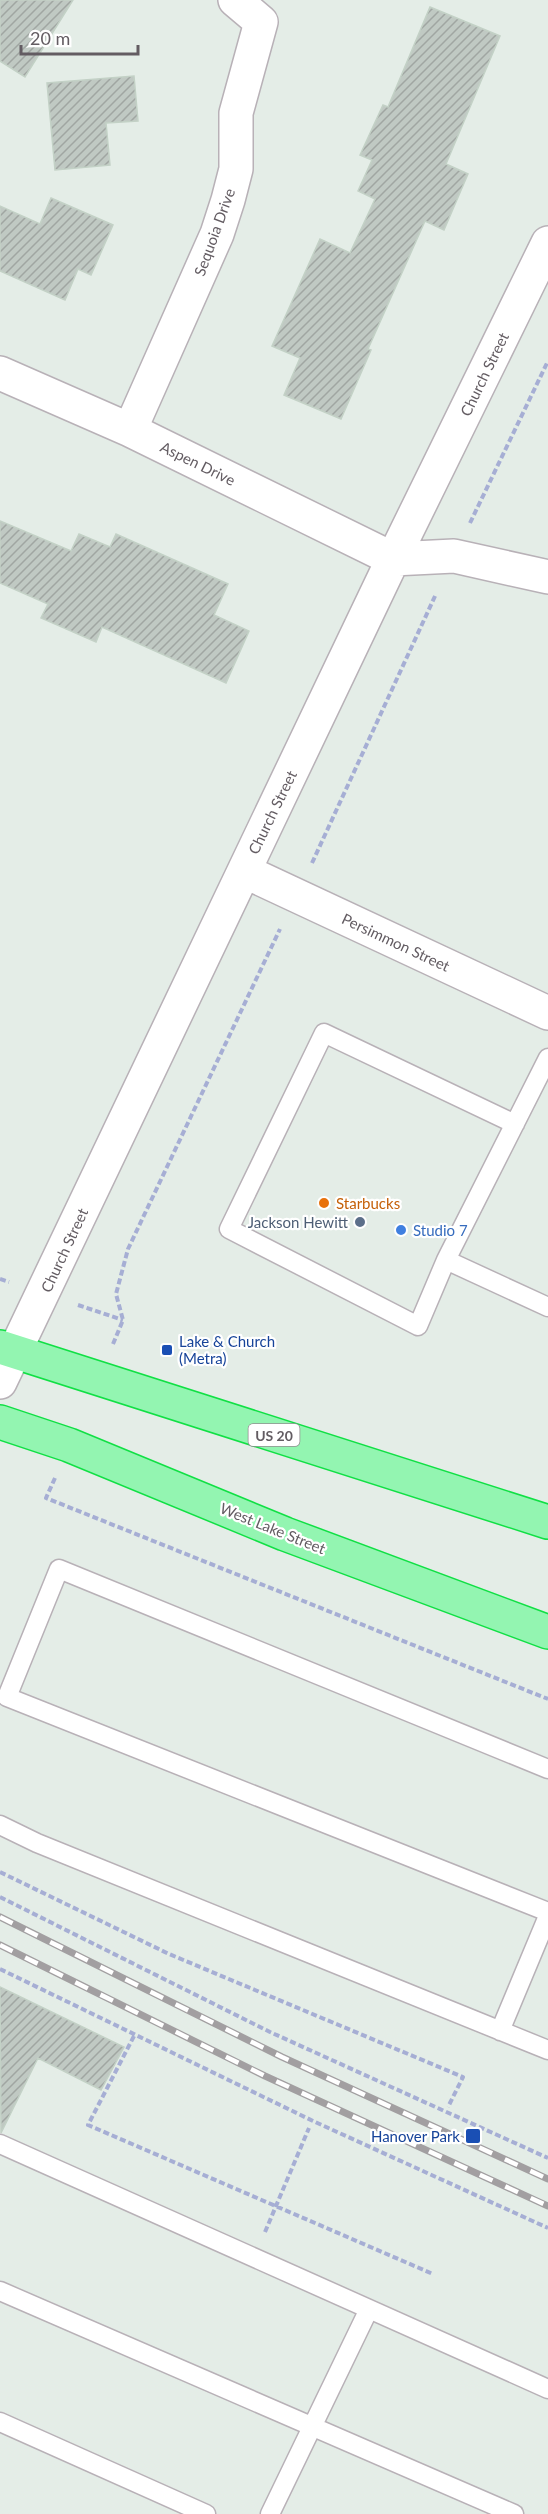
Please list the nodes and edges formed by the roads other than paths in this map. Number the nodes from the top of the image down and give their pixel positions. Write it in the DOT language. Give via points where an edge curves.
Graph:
graph roads {
  1 [pos="235,0"];
  2 [pos="548,243"];
  3 [pos="0,373"];
  4 [pos="130,430"];
  5 [pos="393,559"];
  6 [pos="548,577"];
  7 [pos="244,871"];
  8 [pos="548,1013"];
  9 [pos="548,1058"];
  10 [pos="514,1124"];
  11 [pos="446,1260"];
  12 [pos="548,1307"];
  13 [pos="8,1349"];
  14 [pos="0,1382"];
  15 [pos="0,1422"];
  16 [pos="548,1522"];
  17 [pos="548,1632"];
  18 [pos="548,1769"];
  19 [pos="0,1825"];
  20 [pos="548,1912"];
  21 [pos="548,1916"];
  22 [pos="500,2031"];
  23 [pos="548,2050"];
  24 [pos="0,2144"];
  25 [pos="0,2290"];
  26 [pos="369,2309"];
  27 [pos="548,2389"];
  28 [pos="0,2422"];
  29 [pos="314,2427"];
  30 [pos="206,2514"];
  31 [pos="270,2514"];
  32 [pos="514,2514"];
  1 -- 4 [label="street, Sequoia Drive" via="261,22 236,113 236,169 217,234"];
  2 -- 5 [label="street, Church Street"];
  3 -- 4 [label="street, Aspen Drive"];
  4 -- 5 [label="street, Aspen Drive"];
  5 -- 6 [label="street" via="454,556"];
  5 -- 7 [label="street, Church Street"];
  7 -- 8 [label="street, Persimmon Street"];
  7 -- 13 [label="street, Church Street"];
  9 -- 10 [label="lane"];
  10 -- 11 [label="lane"];
  10 -- 11 [label="lane" via="324,1033 229,1229 418,1326"];
  11 -- 12 [label="lane"];
  13 -- 14 [label="street, Church Street"];
  13 -- 16 [label="highway, US 20"];
  15 -- 17 [label="highway, West Lake Street" via="69,1445 285,1534"];
  18 -- 20 [label="lane" via="59,1569 7,1697"];
  19 -- 22 [label="lane"];
  21 -- 22 [label="lane"];
  22 -- 23 [label="lane"];
  24 -- 26 [label="lane"];
  25 -- 29 [label="lane"];
  26 -- 27 [label="lane"];
  26 -- 29 [label="lane"];
  28 -- 30 [label="lane"];
  29 -- 31 [label="lane"];
  29 -- 32 [label="lane"];
}
